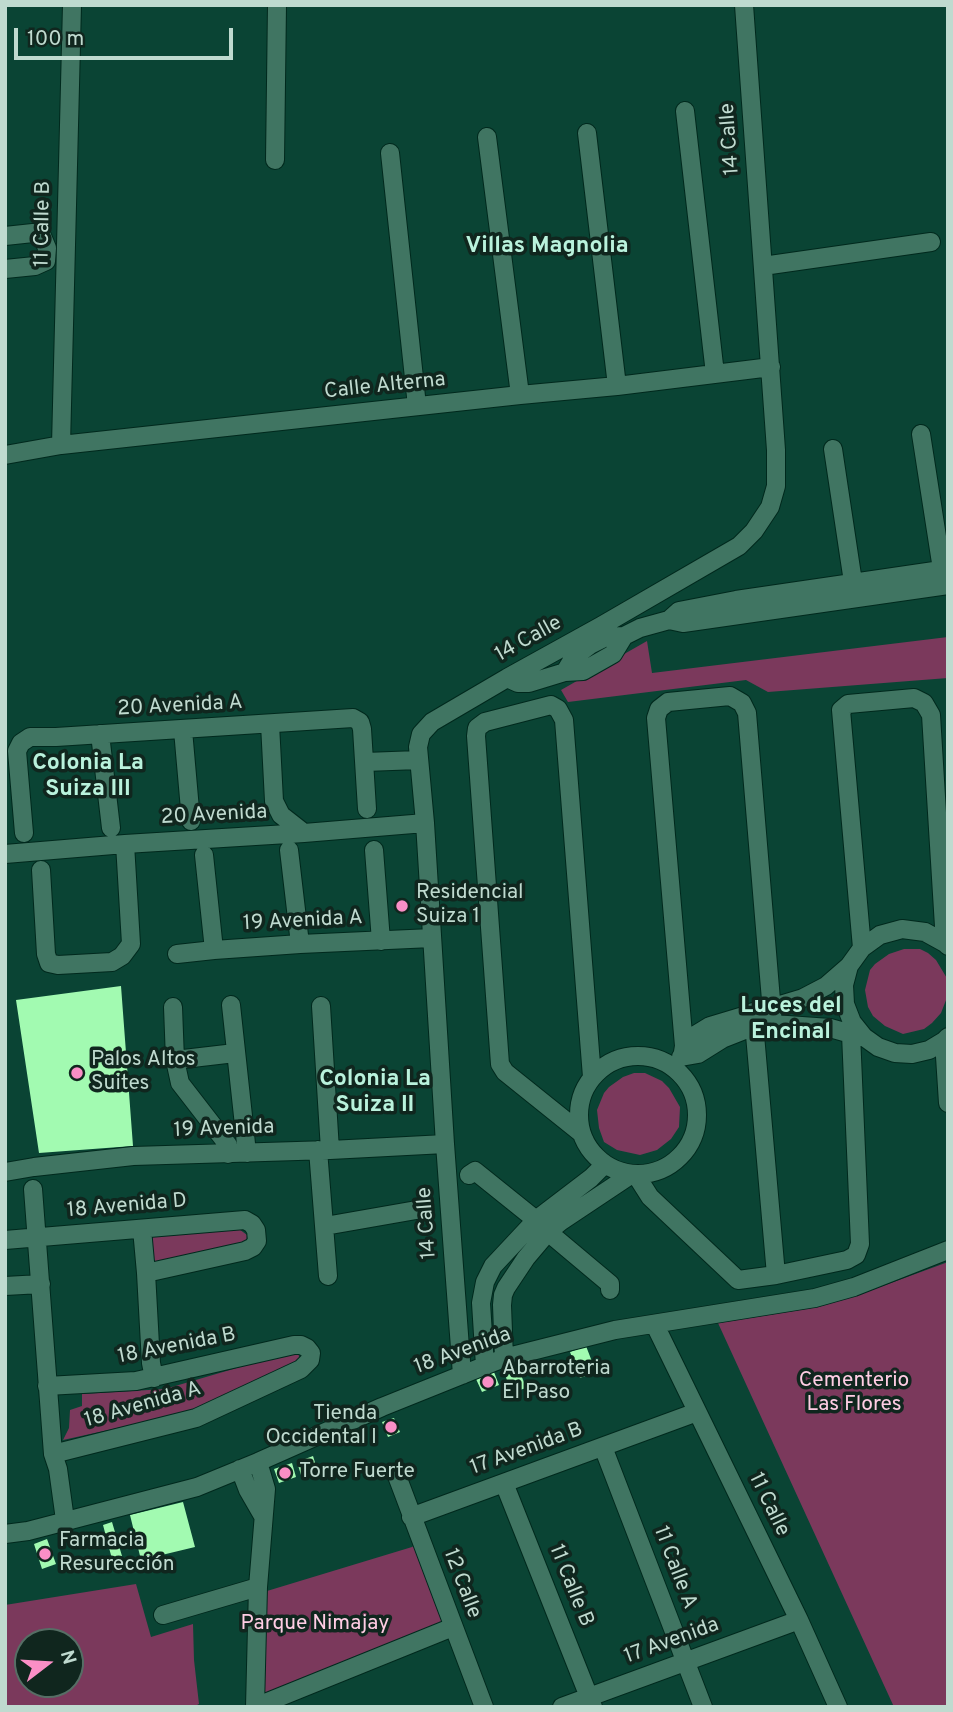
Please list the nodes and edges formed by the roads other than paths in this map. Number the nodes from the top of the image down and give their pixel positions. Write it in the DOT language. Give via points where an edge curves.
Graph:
graph roads {
  1 [pos="72,5"];
  2 [pos="277,5"];
  3 [pos="744,5"];
  4 [pos="685,111"];
  5 [pos="587,132"];
  6 [pos="487,137"];
  7 [pos="390,153"];
  8 [pos="275,160"];
  9 [pos="5,236"];
  10 [pos="931,242"];
  11 [pos="763,266"];
  12 [pos="5,269"];
  13 [pos="771,367"];
  14 [pos="715,374"];
  15 [pos="617,386"];
  16 [pos="520,395"];
  17 [pos="417,406"];
  18 [pos="921,434"];
  19 [pos="61,444"];
  20 [pos="833,449"];
  21 [pos="5,454"];
  22 [pos="946,577"];
  23 [pos="853,582"];
  24 [pos="737,608"];
  25 [pos="507,678"];
  26 [pos="270,724"];
  27 [pos="183,730"];
  28 [pos="100,734"];
  29 [pos="419,760"];
  30 [pos="365,762"];
  31 [pos="367,809"];
  32 [pos="191,821"];
  33 [pos="425,823"];
  34 [pos="111,828"];
  35 [pos="24,833"];
  36 [pos="304,833"];
  37 [pos="125,844"];
  38 [pos="289,850"];
  39 [pos="374,850"];
  40 [pos="5,854"];
  41 [pos="204,855"];
  42 [pos="41,870"];
  43 [pos="432,938"];
  44 [pos="381,941"];
  45 [pos="300,944"];
  46 [pos="946,944"];
  47 [pos="862,948"];
  48 [pos="214,950"];
  49 [pos="177,954"];
  50 [pos="849,966"];
  51 [pos="231,1005"];
  52 [pos="321,1006"];
  53 [pos="173,1007"];
  54 [pos="763,1017"];
  55 [pos="857,1036"];
  56 [pos="946,1039"];
  57 [pos="235,1054"];
  58 [pos="679,1057"];
  59 [pos="175,1060"];
  60 [pos="592,1077"];
  61 [pos="948,1103"];
  62 [pos="581,1133"];
  63 [pos="445,1144"];
  64 [pos="324,1150"];
  65 [pos="247,1153"];
  66 [pos="228,1154"];
  67 [pos="604,1165"];
  68 [pos="5,1172"];
  69 [pos="469,1175"];
  70 [pos="634,1175"];
  71 [pos="33,1189"];
  72 [pos="422,1209"];
  73 [pos="325,1226"];
  74 [pos="542,1226"];
  75 [pos="142,1229"];
  76 [pos="38,1237"];
  77 [pos="5,1240"];
  78 [pos="948,1250"];
  79 [pos="146,1273"];
  80 [pos="776,1275"];
  81 [pos="328,1276"];
  82 [pos="41,1283"];
  83 [pos="5,1286"];
  84 [pos="610,1290"];
  85 [pos="481,1303"];
  86 [pos="502,1305"];
  87 [pos="655,1325"];
  88 [pos="310,1353"];
  89 [pos="504,1358"];
  90 [pos="485,1366"];
  91 [pos="462,1375"];
  92 [pos="154,1378"];
  93 [pos="47,1385"];
  94 [pos="697,1412"];
  95 [pos="603,1447"];
  96 [pos="53,1454"];
  97 [pos="258,1462"];
  98 [pos="240,1469"];
  99 [pos="397,1476"];
  100 [pos="504,1483"];
  101 [pos="263,1516"];
  102 [pos="411,1517"];
  103 [pos="60,1522"];
  104 [pos="5,1534"];
  105 [pos="258,1587"];
  106 [pos="163,1615"];
  107 [pos="799,1620"];
  108 [pos="453,1627"];
  109 [pos="685,1662"];
  110 [pos="591,1702"];
  111 [pos="255,1707"];
  112 [pos="484,1707"];
  113 [pos="562,1707"];
  114 [pos="703,1707"];
  115 [pos="838,1707"];
  1 -- 19 [label="street, 11 Calle B"];
  2 -- 8 [label="street"];
  3 -- 11 [label="street, 14 Calle"];
  4 -- 14 [label="street"];
  5 -- 15 [label="street"];
  6 -- 16 [label="street"];
  7 -- 17 [label="street"];
  9 -- 12 [label="street" via="33,233 42,236 47,248 46,261"];
  10 -- 11 [label="street"];
  11 -- 13 [label="street, 14 Calle"];
  13 -- 14 [label="street, Calle Alterna"];
  13 -- 25 [label="street, 14 Calle" via="776,486 770,507 754,531 739,546"];
  14 -- 15 [label="street, Calle Alterna"];
  15 -- 16 [label="street, Calle Alterna"];
  16 -- 17 [label="street, Calle Alterna"];
  17 -- 19 [label="street, Calle Alterna"];
  18 -- 22 [label="street"];
  19 -- 21 [label="street, Calle Alterna"];
  20 -- 23 [label="street"];
  22 -- 23 [label="street"];
  22 -- 24 [label="street"];
  23 -- 24 [label="street"];
  24 -- 25 [label="street" via="683,624 669,620 640,628 624,636 613,654 583,671 529,683"];
  25 -- 29 [label="street, 14 Calle" via="432,722 421,734"];
  26 -- 27 [label="street, 20 Avenida A"];
  26 -- 30 [label="street, 20 Avenida A" via="353,718 362,729"];
  26 -- 36 [label="street" via="274,801 281,815"];
  27 -- 28 [label="street, 20 Avenida A"];
  27 -- 32 [label="street"];
  28 -- 34 [label="street"];
  28 -- 35 [label="street, 20 Avenida A" via="30,737 21,743 17,751"];
  29 -- 30 [label="street"];
  29 -- 33 [label="street, 14 Calle"];
  30 -- 31 [label="street"];
  33 -- 36 [label="street, 20 Avenida"];
  33 -- 43 [label="street, 14 Calle"];
  36 -- 37 [label="street, 20 Avenida"];
  37 -- 40 [label="street, 20 Avenida"];
  37 -- 42 [label="street" via="131,944 112,962 50,963"];
  38 -- 45 [label="street"];
  39 -- 44 [label="street"];
  41 -- 48 [label="street"];
  43 -- 44 [label="street, 19 Avenida A"];
  43 -- 63 [label="street, 14 Calle"];
  44 -- 45 [label="street, 19 Avenida A"];
  45 -- 48 [label="street, 19 Avenida A"];
  46 -- 47 [label="street" via="925,932 902,929 880,934"];
  46 -- 47 [label="street" via="931,715 915,698 848,704 841,710"];
  47 -- 50 [label="street"];
  48 -- 49 [label="street, 19 Avenida A"];
  50 -- 54 [label="street" via="826,986"];
  50 -- 55 [label="street" via="845,1004"];
  51 -- 57 [label="street"];
  52 -- 64 [label="street"];
  53 -- 59 [label="street"];
  54 -- 55 [label="street"];
  54 -- 58 [label="street" via="710,1026 692,1037"];
  54 -- 58 [label="street" via="747,713 742,703 730,696 667,702 656,718"];
  54 -- 80 [label="street"];
  55 -- 56 [label="street" via="895,1053 912,1054"];
  55 -- 80 [label="street" via="860,1244 856,1255 847,1260"];
  56 -- 61 [label="street"];
  57 -- 59 [label="street"];
  57 -- 65 [label="street"];
  58 -- 60 [label="street" via="630,1056"];
  58 -- 70 [label="street" via="694,1097 694,1134 671,1164"];
  59 -- 66 [label="street" via="180,1083 228,1145"];
  60 -- 62 [label="street" via="580,1104"];
  60 -- 62 [label="street" via="564,720 551,705 485,722 476,736 500,1064"];
  62 -- 67 [label="street"];
  63 -- 64 [label="street, 19 Avenida"];
  63 -- 91 [label="street, 14 Calle"];
  64 -- 65 [label="street, 19 Avenida"];
  64 -- 73 [label="street"];
  65 -- 66 [label="street, 19 Avenida"];
  66 -- 68 [label="street, 19 Avenida" via="132,1156"];
  67 -- 70 [label="street"];
  67 -- 74 [label="street"];
  69 -- 74 [label="street" via="475,1171"];
  70 -- 74 [label="street" via="560,1222"];
  70 -- 80 [label="street" via="650,1197 737,1280"];
  71 -- 76 [label="street"];
  72 -- 73 [label="street"];
  73 -- 81 [label="street"];
  74 -- 84 [label="street" via="610,1284"];
  74 -- 85 [label="street" via="493,1266"];
  74 -- 86 [label="street" via="506,1288"];
  75 -- 76 [label="street, 18 Avenida D"];
  75 -- 79 [label="street"];
  75 -- 79 [label="street, 18 Avenida D" via="245,1220 256,1230 257,1241 245,1251"];
  76 -- 77 [label="street, 18 Avenida D"];
  76 -- 82 [label="street"];
  78 -- 87 [label="street, 18 Avenida" via="815,1298"];
  79 -- 92 [label="street"];
  82 -- 83 [label="street"];
  82 -- 93 [label="street"];
  85 -- 86 [label="street"];
  85 -- 90 [label="street"];
  86 -- 89 [label="street"];
  87 -- 89 [label="street, 18 Avenida" via="601,1333"];
  87 -- 94 [label="street, 11 Calle"];
  88 -- 92 [label="street, 18 Avenida B" via="294,1345"];
  88 -- 96 [label="street, 18 Avenida A" via="301,1369 196,1418"];
  89 -- 90 [label="street, 18 Avenida"];
  90 -- 91 [label="street, 18 Avenida"];
  91 -- 97 [label="street, 18 Avenida"];
  92 -- 93 [label="street, 18 Avenida B"];
  93 -- 96 [label="street"];
  94 -- 95 [label="street, 17 Avenida B"];
  94 -- 107 [label="street, 11 Calle"];
  95 -- 100 [label="street, 17 Avenida B"];
  95 -- 109 [label="street, 11 Calle A"];
  96 -- 103 [label="street" via="50,1497"];
  97 -- 98 [label="street, 18 Avenida"];
  97 -- 101 [label="street" via="266,1489"];
  98 -- 101 [label="street"];
  98 -- 103 [label="street, 18 Avenida" via="197,1487"];
  99 -- 102 [label="street, 12 Calle"];
  100 -- 102 [label="street, 17 Avenida B"];
  100 -- 110 [label="street, 11 Calle B"];
  101 -- 105 [label="street"];
  102 -- 108 [label="street, 12 Calle"];
  103 -- 104 [label="street, 18 Avenida"];
  105 -- 106 [label="street"];
  105 -- 111 [label="street"];
  107 -- 109 [label="street, 17 Avenida"];
  107 -- 115 [label="street, 11 Calle"];
  108 -- 111 [label="street"];
  108 -- 112 [label="street, 12 Calle"];
  109 -- 110 [label="street, 17 Avenida"];
  109 -- 114 [label="street, 11 Calle A"];
  110 -- 113 [label="street, 17 Avenida"];
}
